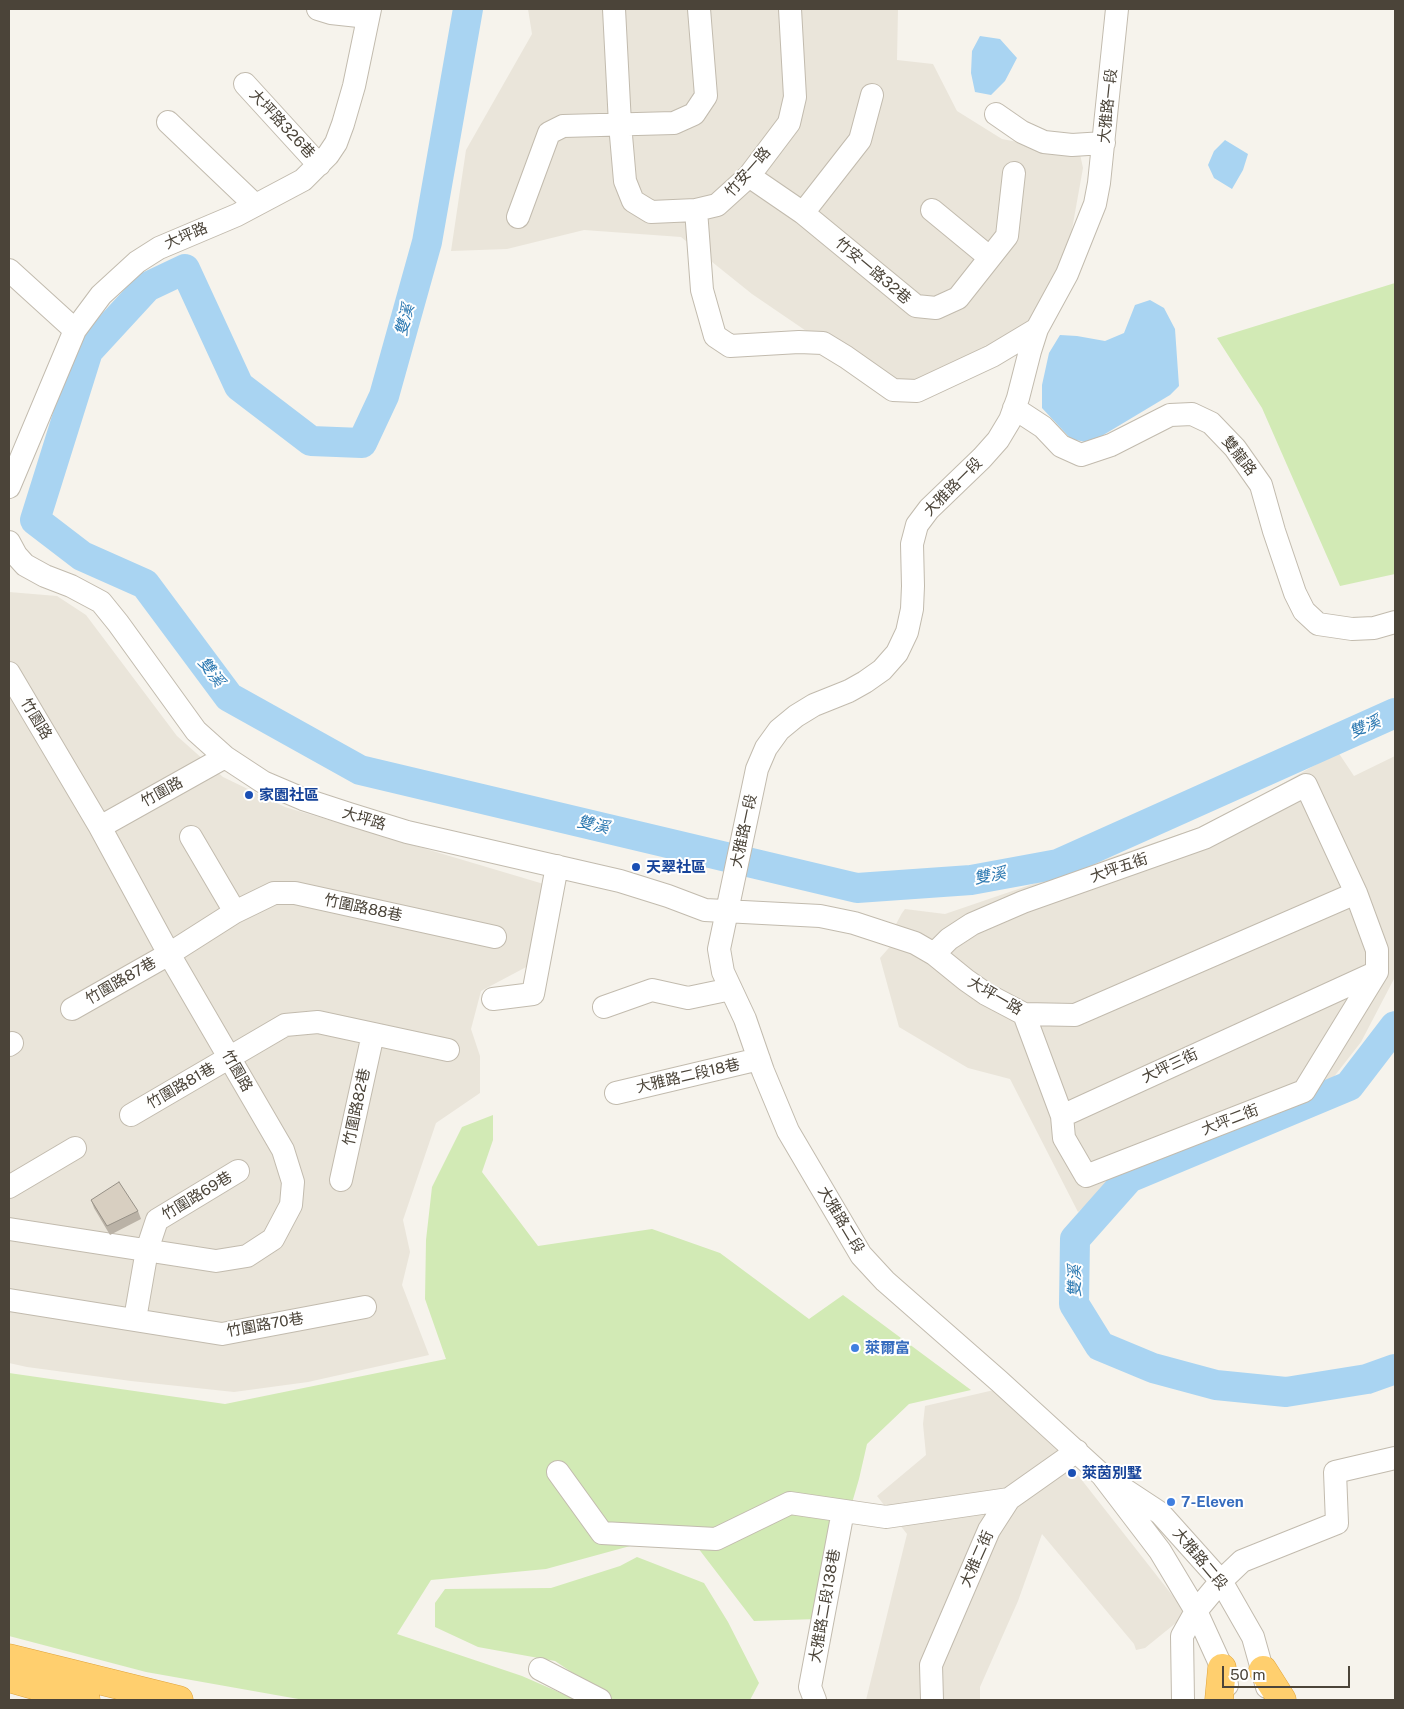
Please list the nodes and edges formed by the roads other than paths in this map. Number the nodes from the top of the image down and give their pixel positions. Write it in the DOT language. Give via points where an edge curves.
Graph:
graph roads {
  1 [pos="318,9"];
  2 [pos="614,9"];
  3 [pos="699,9"];
  4 [pos="790,9"];
  5 [pos="1116,9"];
  6 [pos="369,13"];
  7 [pos="245,84"];
  8 [pos="872,95"];
  9 [pos="996,114"];
  10 [pos="168,122"];
  11 [pos="620,124"];
  12 [pos="1104,143"];
  13 [pos="319,164"];
  14 [pos="1014,173"];
  15 [pos="749,176"];
  16 [pos="255,205"];
  17 [pos="696,210"];
  18 [pos="932,210"];
  19 [pos="803,213"];
  20 [pos="518,218"];
  21 [pos="989,257"];
  22 [pos="9,270"];
  23 [pos="1038,329"];
  24 [pos="75,330"];
  25 [pos="1014,408"];
  26 [pos="9,487"];
  27 [pos="9,542"];
  28 [pos="1395,622"];
  29 [pos="9,673"];
  30 [pos="225,757"];
  31 [pos="100,827"];
  32 [pos="191,837"];
  33 [pos="557,866"];
  34 [pos="1350,896"];
  35 [pos="729,902"];
  36 [pos="235,912"];
  37 [pos="495,937"];
  38 [pos="169,954"];
  39 [pos="934,954"];
  40 [pos="1377,972"];
  41 [pos="731,989"];
  42 [pos="493,999"];
  43 [pos="604,1007"];
  44 [pos="72,1009"];
  45 [pos="1024,1014"];
  46 [pos="373,1034"];
  47 [pos="448,1050"];
  48 [pos="230,1058"];
  49 [pos="759,1059"];
  50 [pos="616,1093"];
  51 [pos="131,1115"];
  52 [pos="1062,1116"];
  53 [pos="75,1148"];
  54 [pos="238,1171"];
  55 [pos="341,1180"];
  56 [pos="9,1187"];
  57 [pos="9,1229"];
  58 [pos="147,1250"];
  59 [pos="9,1300"];
  60 [pos="364,1307"];
  61 [pos="135,1319"];
  62 [pos="1077,1451"];
  63 [pos="1395,1458"];
  64 [pos="558,1472"];
  65 [pos="1102,1475"];
  66 [pos="1009,1499"];
  67 [pos="842,1511"];
  68 [pos="1221,1581"];
  69 [pos="1196,1611"];
  70 [pos="9,1658"];
  71 [pos="1222,1668"];
  72 [pos="540,1669"];
  73 [pos="1264,1670"];
  74 [pos="9,1678"];
  75 [pos="86,1700"];
  76 [pos="179,1700"];
  77 [pos="600,1700"];
  78 [pos="814,1700"];
  79 [pos="932,1700"];
  80 [pos="1182,1700"];
  81 [pos="1219,1700"];
  82 [pos="1231,1700"];
  83 [pos="1271,1700"];
  84 [pos="1282,1700"];
  1 -- 6 [label="street" via="331,13"];
  2 -- 11 [label="street, 竹安一路"];
  3 -- 11 [label="street" via="706,96 694,114 674,124"];
  4 -- 15 [label="street, 竹安一路" via="795,97 789,123"];
  5 -- 12 [label="street, 大雅路一段"];
  6 -- 13 [label="street, 大坪路" via="343,124 336,143"];
  7 -- 13 [label="street, 大坪路326巷"];
  8 -- 19 [label="street" via="860,140"];
  9 -- 12 [label="street" via="1044,142"];
  10 -- 16 [label="street"];
  11 -- 17 [label="street, 竹安一路" via="625,181 632,200 651,212"];
  11 -- 20 [label="street" via="562,126 549,133"];
  12 -- 23 [label="street, 大雅路一段" via="1095,204 1067,274"];
  13 -- 16 [label="street, 大坪路" via="303,180"];
  14 -- 21 [label="street, 竹安一路32巷" via="1007,236"];
  15 -- 17 [label="street, 竹安一路" via="717,205"];
  15 -- 19 [label="street, 竹安一路32巷"];
  16 -- 24 [label="street, 大坪路" via="159,248 137,262 101,295"];
  17 -- 23 [label="street" via="702,290 716,336 730,346 822,343 893,390 917,391 992,356"];
  18 -- 21 [label="street"];
  19 -- 21 [label="street, 竹安一路32巷" via="916,306 936,308 958,298"];
  22 -- 24 [label="street"];
  23 -- 25 [label="street, 大雅路一段"];
  24 -- 26 [label="street, 大坪路"];
  25 -- 28 [label="street, 雙龍路" via="1043,427 1061,446 1081,454 1111,445 1170,415 1192,414 1211,423 1235,448 1261,485 1274,532 1304,611 1318,624 1352,629 1374,628"];
  25 -- 35 [label="street, 大雅路一段" via="998,440 917,525 912,544 912,609 907,632 897,653 866,682 796,716 778,730 766,748 757,769"];
  27 -- 30 [label="street, 大坪路" via="25,565 101,602 196,731"];
  29 -- 31 [label="street, 竹園路"];
  30 -- 31 [label="street, 竹圍路"];
  30 -- 33 [label="street, 大坪路" via="263,782 349,814 407,832"];
  31 -- 38 [label="street, 竹園路"];
  32 -- 36 [label="street"];
  33 -- 35 [label="street, 大坪路" via="620,881 705,910"];
  33 -- 42 [label="street" via="534,994"];
  34 -- 39 [label="street, 大坪五街" via="1306,785 1204,838 1023,902 972,924 948,939"];
  34 -- 40 [label="street" via="1377,950"];
  34 -- 45 [label="street, 大坪一路" via="1075,1015"];
  35 -- 39 [label="street, 大坪一路" via="854,923 915,943"];
  35 -- 41 [label="street, 大雅路二段" via="719,949 723,972"];
  36 -- 37 [label="street, 竹圍路88巷" via="274,893 295,893"];
  36 -- 38 [label="street, 竹圍路88巷"];
  38 -- 44 [label="street, 竹圍路87巷"];
  38 -- 48 [label="street, 竹園路"];
  39 -- 45 [label="street, 大坪一路" via="986,994"];
  40 -- 52 [label="street, 大坪三街"];
  40 -- 52 [label="street, 大坪二街" via="1304,1092 1086,1176 1064,1138"];
  41 -- 43 [label="street" via="688,998 652,990"];
  41 -- 49 [label="street, 大雅路二段"];
  45 -- 52 [label="street"];
  46 -- 47 [label="street"];
  46 -- 48 [label="street" via="318,1022 286,1025"];
  46 -- 55 [label="street, 竹圍路82巷"];
  48 -- 51 [label="street, 竹圍路81巷"];
  48 -- 58 [label="street, 竹園路" via="283,1150 294,1182 291,1205 273,1239 247,1256 216,1260"];
  49 -- 50 [label="street, 大雅路二段18巷"];
  49 -- 62 [label="street, 大雅路二段" via="788,1131 860,1256"];
  53 -- 56 [label="street"];
  54 -- 58 [label="street, 竹圍路69巷" via="157,1220"];
  57 -- 58 [label="street, 竹園路"];
  58 -- 61 [label="street"];
  59 -- 61 [label="street, 竹圍路70巷"];
  60 -- 61 [label="street, 竹圍路70巷" via="222,1334"];
  62 -- 65 [label="street, 大雅路二段"];
  62 -- 66 [label="street, 大雅二街"];
  63 -- 68 [label="street" via="1335,1472 1337,1523 1242,1561"];
  64 -- 67 [label="street" via="602,1533 716,1539 790,1503"];
  65 -- 68 [label="street, 大雅路二段" via="1160,1513"];
  65 -- 69 [label="street, 大雅路二段" via="1160,1550"];
  66 -- 67 [label="street" via="886,1517"];
  66 -- 79 [label="street, 大雅二街" via="989,1530 931,1665"];
  67 -- 78 [label="street, 大雅路二段138巷" via="810,1687"];
  68 -- 69 [label="street"];
  68 -- 73 [label="street, 大雅路二段" via="1253,1637"];
  69 -- 71 [label="street, 大雅路二段"];
  69 -- 80 [label="street" via="1182,1636"];
  70 -- 76 [label="highway"];
  71 -- 81 [label="highway"];
  71 -- 82 [label="street, 大雅路二段"];
  72 -- 77 [label="street"];
  73 -- 83 [label="street, 大雅路二段"];
  73 -- 84 [label="highway"];
  74 -- 75 [label="highway"];
}
